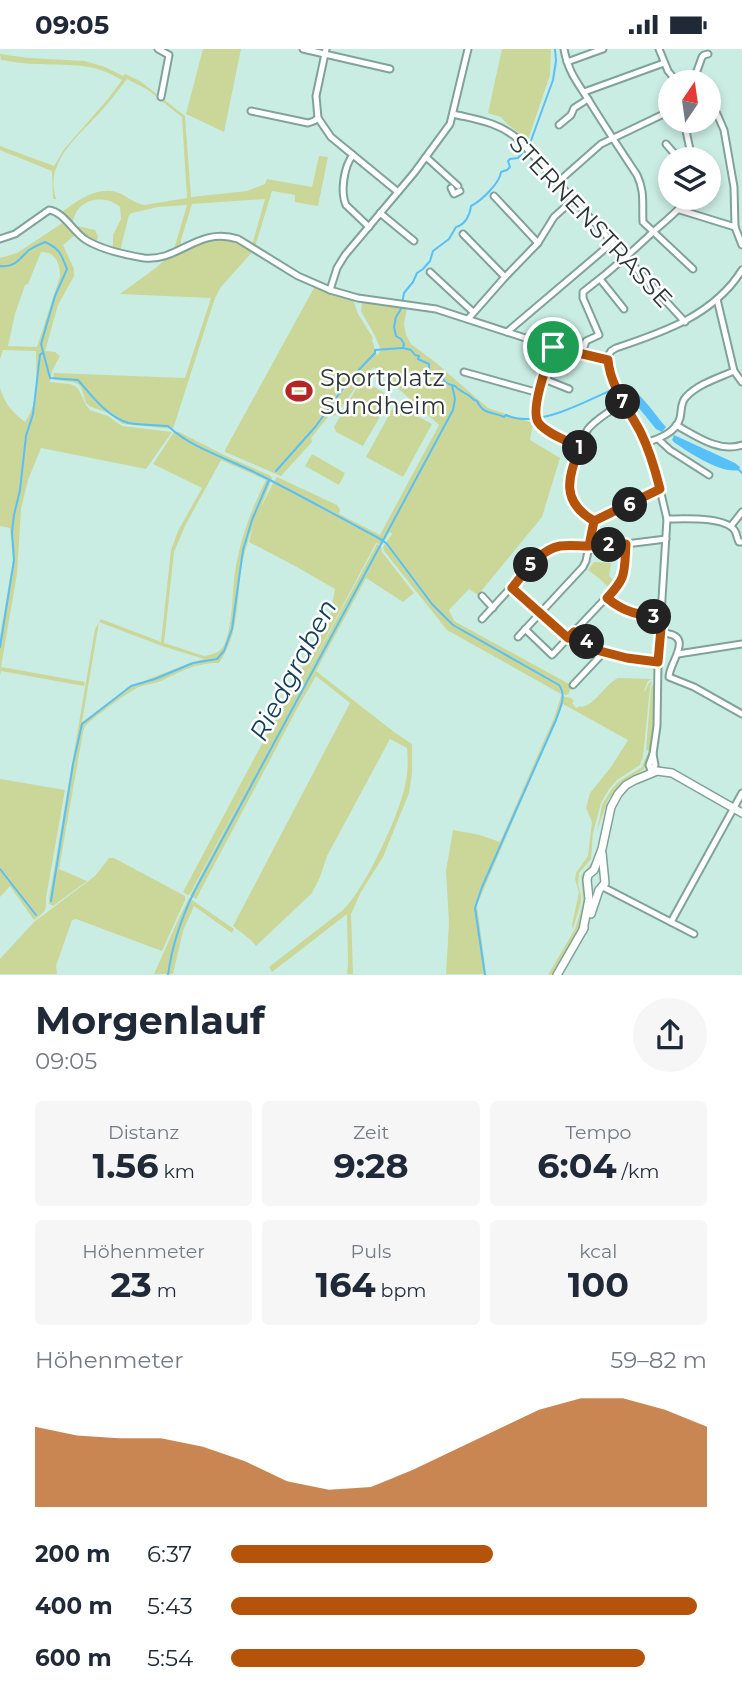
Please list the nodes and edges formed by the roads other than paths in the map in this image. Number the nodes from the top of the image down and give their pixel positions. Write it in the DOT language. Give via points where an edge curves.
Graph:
graph roads {
  1 [pos="158,49"];
  2 [pos="303,49"];
  3 [pos="468,49"];
  4 [pos="564,49"];
  5 [pos="603,49"];
  6 [pos="659,49"];
  7 [pos="325,51"];
  8 [pos="708,54"];
  9 [pos="567,62"];
  10 [pos="664,63"];
  11 [pos="390,69"];
  12 [pos="667,70"];
  13 [pos="697,70"];
  14 [pos="584,92"];
  15 [pos="161,97"];
  16 [pos="588,99"];
  17 [pos="251,111"];
  18 [pos="453,114"];
  19 [pos="658,117"];
  20 [pos="318,118"];
  21 [pos="721,123"];
  22 [pos="559,125"];
  23 [pos="613,139"];
  24 [pos="666,144"];
  25 [pos="669,147"];
  26 [pos="353,155"];
  27 [pos="426,157"];
  28 [pos="558,182"];
  29 [pos="458,186"];
  30 [pos="398,192"];
  31 [pos="494,196"];
  32 [pos="574,199"];
  33 [pos="680,210"];
  34 [pos="380,213"];
  35 [pos="738,217"];
  36 [pos="369,227"];
  37 [pos="735,227"];
  38 [pos="653,232"];
  39 [pos="463,234"];
  40 [pos="0,239"];
  41 [pos="414,241"];
  42 [pos="613,242"];
  43 [pos="538,243"];
  44 [pos="742,245"];
  45 [pos="626,258"];
  46 [pos="693,269"];
  47 [pos="742,269"];
  48 [pos="430,272"];
  49 [pos="505,277"];
  50 [pos="600,279"];
  51 [pos="330,290"];
  52 [pos="717,299"];
  53 [pos="624,309"];
  54 [pos="473,312"];
  55 [pos="468,319"];
  56 [pos="685,321"];
  57 [pos="507,332"];
  58 [pos="553,347"];
  59 [pos="582,353"];
  60 [pos="608,360"];
  61 [pos="734,371"];
  62 [pos="464,372"];
  63 [pos="544,379"];
  64 [pos="742,382"];
  65 [pos="569,389"];
  66 [pos="539,393"];
  67 [pos="624,402"];
  68 [pos="674,428"];
  69 [pos="658,439"];
  70 [pos="645,443"];
  71 [pos="742,445"];
  72 [pos="580,447"];
  73 [pos="709,475"];
  74 [pos="660,489"];
  75 [pos="742,512"];
  76 [pos="667,519"];
  77 [pos="594,521"];
  78 [pos="731,526"];
  79 [pos="666,539"];
  80 [pos="742,542"];
  81 [pos="626,544"];
  82 [pos="589,546"];
  83 [pos="512,588"];
  84 [pos="482,596"];
  85 [pos="607,598"];
  86 [pos="494,608"];
  87 [pos="540,613"];
  88 [pos="662,617"];
  89 [pos="482,619"];
  90 [pos="526,629"];
  91 [pos="574,632"];
  92 [pos="661,633"];
  93 [pos="518,637"];
  94 [pos="568,638"];
  95 [pos="742,644"];
  96 [pos="604,652"];
  97 [pos="678,654"];
  98 [pos="658,662"];
  99 [pos="573,685"];
  100 [pos="742,714"];
  101 [pos="652,773"];
  102 [pos="742,793"];
  103 [pos="733,808"];
  104 [pos="742,813"];
  105 [pos="602,849"];
  106 [pos="594,870"];
  107 [pos="603,882"];
  108 [pos="588,886"];
  109 [pos="671,922"];
  110 [pos="583,930"];
  111 [pos="694,934"];
  112 [pos="557,975"];
  1 -- 15 [label="street" via="169,55"];
  2 -- 7 [label="street"];
  3 -- 18 [label="street"];
  4 -- 9 [label="street"];
  5 -- 9 [label="street"];
  6 -- 10 [label="street"];
  7 -- 11 [label="street"];
  7 -- 20 [label="street" via="316,96"];
  8 -- 13 [label="street"];
  9 -- 14 [label="street"];
  10 -- 12 [label="street"];
  10 -- 14 [label="street"];
  14 -- 16 [label="street"];
  16 -- 22 [label="street"];
  16 -- 23 [label="street"];
  17 -- 20 [label="street" via="309,123"];
  18 -- 27 [label="street"];
  18 -- 28 [label="street, STERNENSTRASSE" via="508,130"];
  19 -- 23 [label="street"];
  20 -- 26 [label="street" via="331,137"];
  21 -- 35 [label="street"];
  23 -- 28 [label="street"];
  23 -- 38 [label="street" via="642,185 643,222"];
  24 -- 25 [label="street"];
  26 -- 30 [label="street"];
  26 -- 36 [label="street" via="343,200"];
  27 -- 29 [label="street"];
  27 -- 30 [label="street"];
  28 -- 32 [label="street, STERNENSTRASSE"];
  30 -- 34 [label="street"];
  31 -- 43 [label="street"];
  32 -- 42 [label="street, STERNENSTRASSE"];
  32 -- 43 [label="street" via="554,217"];
  33 -- 37 [label="street"];
  33 -- 38 [label="street"];
  34 -- 36 [label="street"];
  34 -- 41 [label="street"];
  35 -- 37 [label="street"];
  36 -- 51 [label="street" via="345,255"];
  37 -- 44 [label="street"];
  38 -- 45 [label="street"];
  38 -- 46 [label="street"];
  39 -- 49 [label="street"];
  40 -- 51 [label="street" via="49,210 99,246 146,258 160,258 208,237 229,236"];
  42 -- 45 [label="street, STERNENSTRASSE"];
  42 -- 57 [label="street"];
  43 -- 49 [label="street"];
  45 -- 50 [label="street"];
  45 -- 56 [label="street, STERNENSTRASSE"];
  47 -- 52 [label="street"];
  48 -- 54 [label="street"];
  49 -- 54 [label="street"];
  50 -- 53 [label="street"];
  50 -- 59 [label="street" via="582,295 599,335 586,341"];
  51 -- 55 [label="street"];
  52 -- 56 [label="street"];
  52 -- 61 [label="street"];
  54 -- 55 [label="street"];
  55 -- 57 [label="street"];
  56 -- 60 [label="street" via="616,348"];
  57 -- 58 [label="street"];
  58 -- 59 [label="street"];
  58 -- 63 [label="street"];
  59 -- 60 [label="street"];
  60 -- 67 [label="street"];
  61 -- 64 [label="street"];
  61 -- 68 [label="street" via="687,396"];
  62 -- 66 [label="street"];
  63 -- 65 [label="street"];
  63 -- 66 [label="street"];
  66 -- 72 [label="street" via="536,418 543,428"];
  67 -- 70 [label="street"];
  67 -- 72 [label="street" via="594,423"];
  68 -- 69 [label="street"];
  68 -- 71 [label="street" via="712,444"];
  69 -- 70 [label="street"];
  69 -- 73 [label="street"];
  70 -- 74 [label="street"];
  72 -- 77 [label="street" via="570,478 570,497"];
  74 -- 76 [label="street"];
  74 -- 77 [label="street"];
  75 -- 78 [label="street"];
  76 -- 78 [label="street"];
  76 -- 79 [label="street"];
  77 -- 82 [label="street"];
  78 -- 80 [label="street"];
  79 -- 81 [label="street"];
  79 -- 88 [label="street"];
  81 -- 82 [label="street"];
  81 -- 85 [label="street" via="621,582"];
  82 -- 83 [label="street" via="547,551"];
  82 -- 87 [label="street" via="583,567"];
  83 -- 86 [label="street"];
  83 -- 87 [label="street"];
  84 -- 86 [label="street"];
  85 -- 88 [label="street" via="622,610"];
  85 -- 91 [label="street"];
  86 -- 89 [label="street"];
  87 -- 90 [label="street"];
  87 -- 94 [label="street"];
  88 -- 92 [label="street"];
  90 -- 93 [label="street"];
  90 -- 94 [label="street" via="552,655"];
  91 -- 94 [label="street"];
  91 -- 96 [label="street"];
  92 -- 97 [label="street" via="675,636"];
  92 -- 98 [label="street"];
  95 -- 97 [label="street"];
  96 -- 98 [label="street"];
  96 -- 99 [label="street"];
  97 -- 100 [label="street" via="669,677"];
  98 -- 101 [label="street"];
  101 -- 103 [label="main road" via="682,779"];
  101 -- 105 [label="main road" via="618,794"];
  102 -- 103 [label="street"];
  103 -- 104 [label="main road"];
  103 -- 109 [label="street"];
  105 -- 106 [label="main road"];
  105 -- 107 [label="main road"];
  106 -- 107 [label="main road"];
  106 -- 108 [label="main road" via="588,875"];
  107 -- 108 [label="main road" via="594,891"];
  107 -- 109 [label="street"];
  107 -- 110 [label="main road"];
  108 -- 110 [label="main road"];
  109 -- 111 [label="street"];
  110 -- 112 [label="main road"];
}
